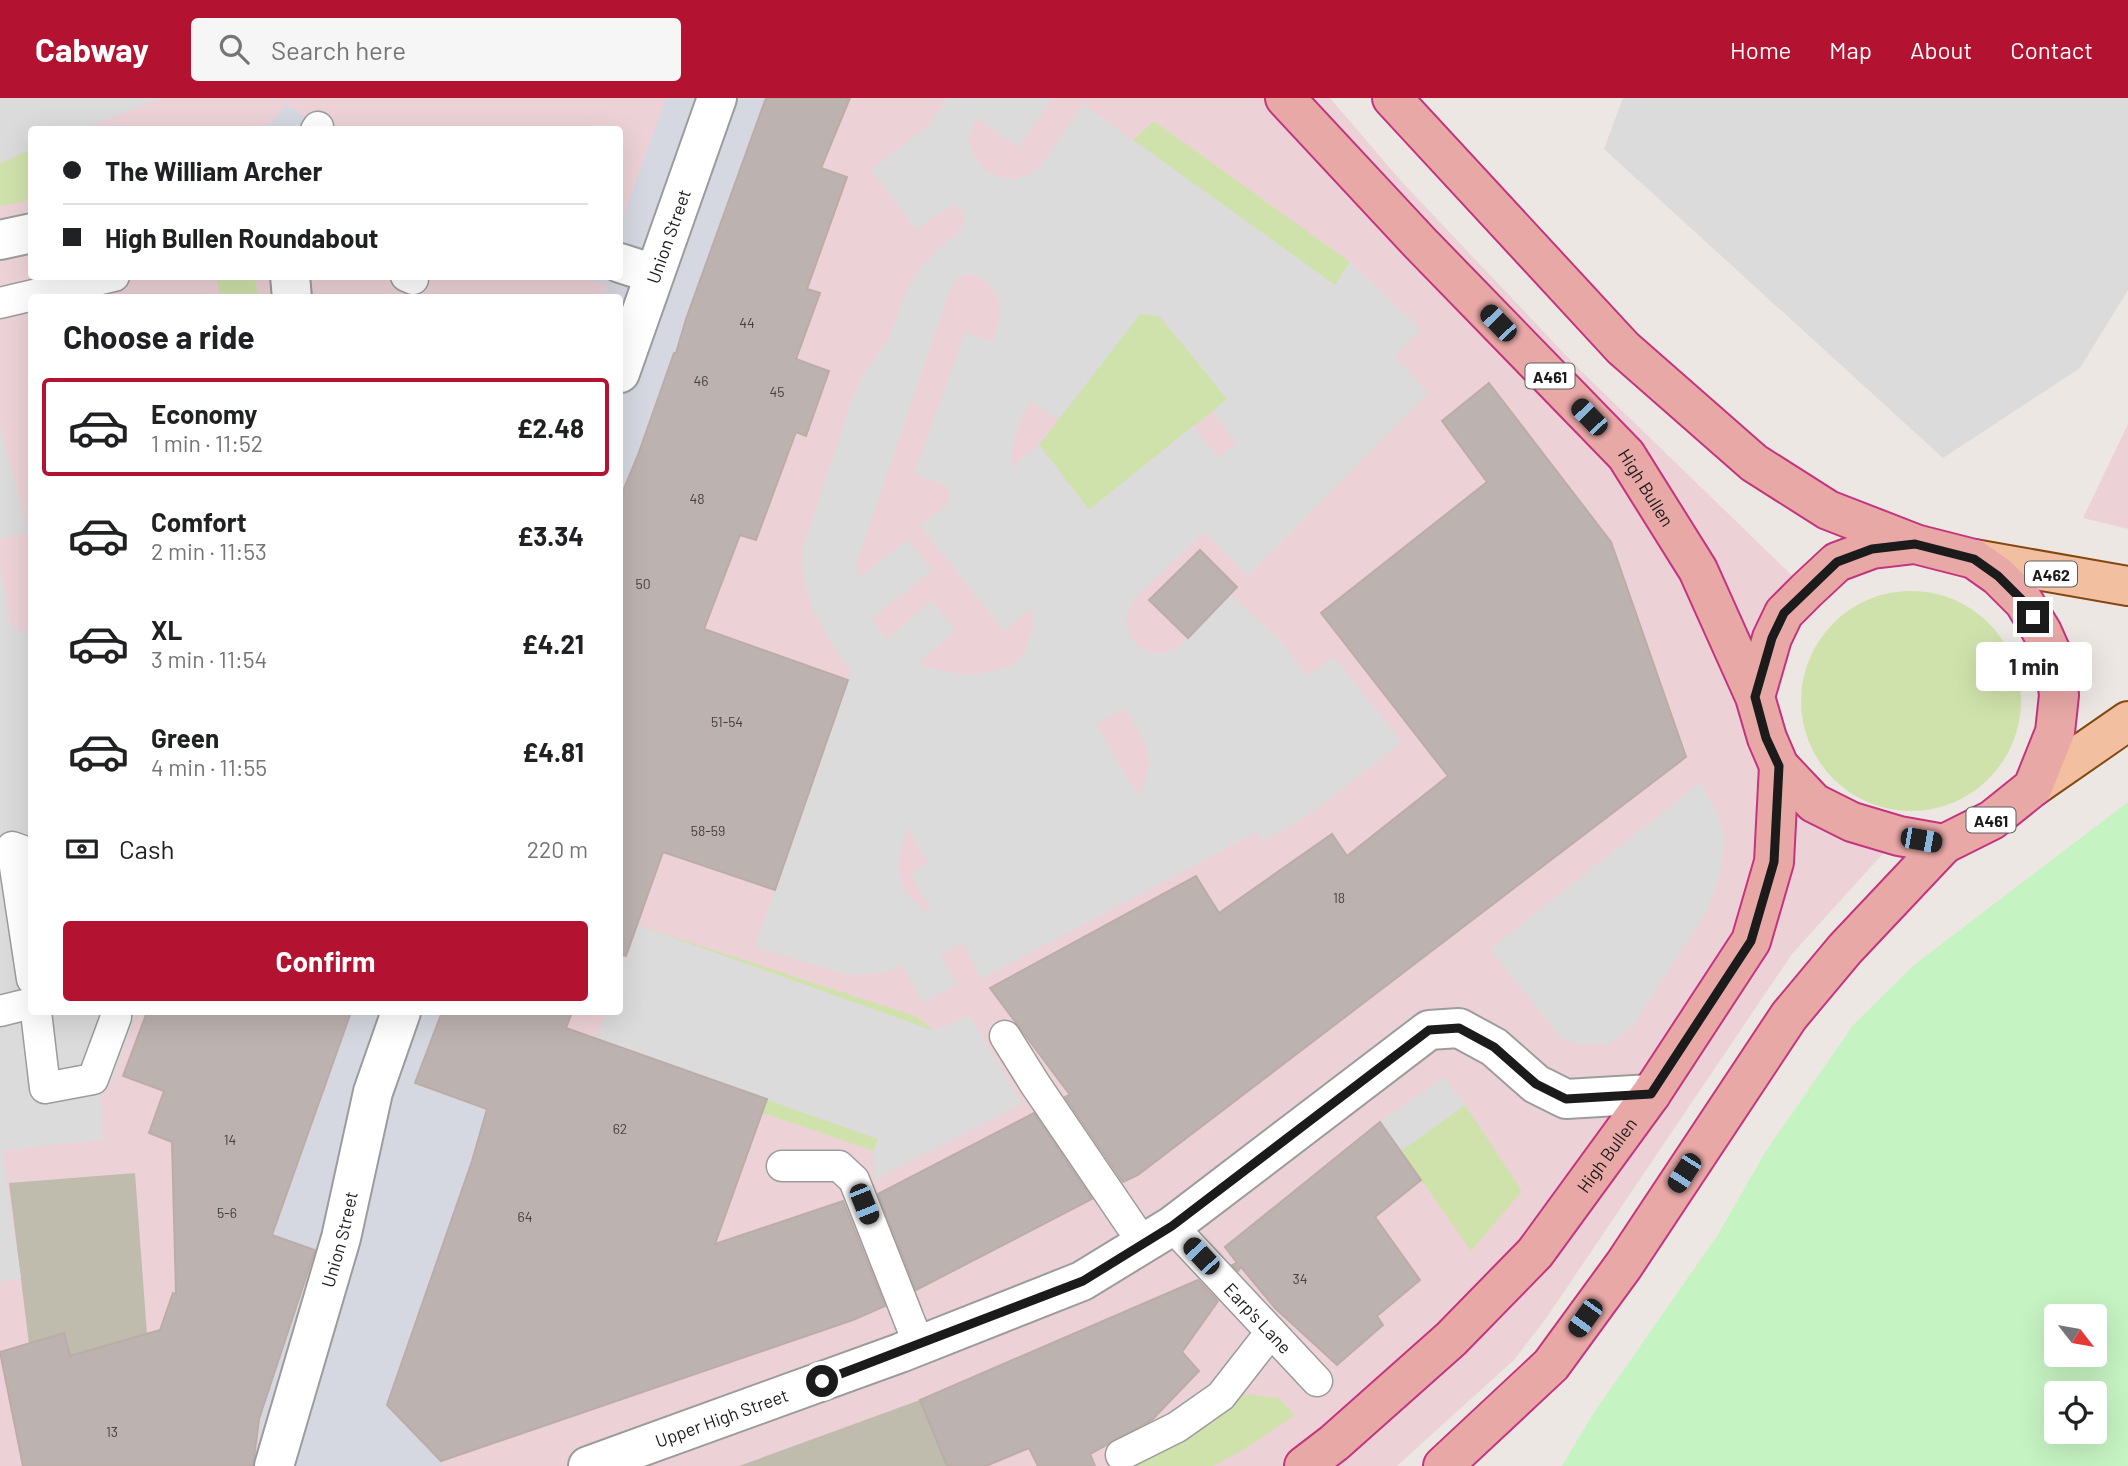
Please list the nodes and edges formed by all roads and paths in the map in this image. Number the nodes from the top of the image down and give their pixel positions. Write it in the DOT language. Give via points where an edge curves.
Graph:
graph roads {
  1 [pos="718,98"];
  2 [pos="1284,98"];
  3 [pos="1392,98"];
  4 [pos="28,234"];
  5 [pos="0,240"];
  6 [pos="637,268"];
  7 [pos="97,280"];
  8 [pos="38,294"];
  9 [pos="28,296"];
  10 [pos="0,303"];
  11 [pos="623,354"];
  12 [pos="1915,544"];
  13 [pos="1974,559"];
  14 [pos="2128,586"];
  15 [pos="1755,697"];
  16 [pos="2128,721"];
  17 [pos="1779,766"];
  18 [pos="2033,787"];
  19 [pos="1944,844"];
  20 [pos="28,853"];
  21 [pos="28,953"];
  22 [pos="28,1004"];
  23 [pos="0,1011"];
  24 [pos="36,1015"];
  25 [pos="116,1015"];
  26 [pos="400,1015"];
  27 [pos="1005,1036"];
  28 [pos="1651,1094"];
  29 [pos="782,1166"];
  30 [pos="1158,1234"];
  31 [pos="1271,1332"];
  32 [pos="919,1345"];
  33 [pos="1317,1381"];
  34 [pos="1121,1455"];
  35 [pos="274,1466"];
  36 [pos="588,1466"];
  37 [pos="1304,1466"];
  38 [pos="1443,1466"];
  1 -- 6 [label="street, Union Street"];
  2 -- 15 [label="highway, High Bullen / A461" via="1626,455 1698,570"];
  3 -- 12 [label="highway, A461" via="1623,348 1754,463 1828,509"];
  4 -- 5 [label="street"];
  6 -- 11 [label="street, Union Street"];
  7 -- 8 [label="lane"];
  9 -- 10 [label="lane"];
  12 -- 13 [label="highway, A461"];
  12 -- 15 [label="highway, A461" via="1872,549 1837,562 1807,590 1784,613"];
  13 -- 14 [label="main road, A462"];
  13 -- 18 [label="highway, A461" via="2024,602 2054,659 2059,695 2055,732"];
  15 -- 17 [label="highway, A461"];
  16 -- 18 [label="main road"];
  17 -- 19 [label="highway, A461" via="1814,803 1852,822"];
  17 -- 28 [label="highway, High Bullen" via="1774,862 1751,941"];
  18 -- 19 [label="highway, A461" via="1992,820"];
  19 -- 38 [label="highway, A461" via="1789,1016 1624,1265 1551,1365"];
  20 -- 21 [label="lane" via="12,847"];
  22 -- 23 [label="lane"];
  24 -- 25 [label="lane" via="45,1088 93,1079"];
  26 -- 35 [label="street, Union Street" via="373,1093 341,1238"];
  27 -- 30 [label="lane, Earp's Lane" via="1035,1084"];
  28 -- 30 [label="street, Upper High Street" via="1566,1099 1536,1084 1494,1047 1459,1028 1429,1030"];
  28 -- 37 [label="highway, High Bullen" via="1535,1252 1451,1339"];
  29 -- 32 [label="lane" via="839,1166 854,1180"];
  30 -- 31 [label="lane, Earp's Lane"];
  30 -- 32 [label="street, Upper High Street" via="1083,1281"];
  31 -- 33 [label="lane, Earp's Lane"];
  31 -- 34 [label="lane" via="1221,1396 1177,1427"];
  32 -- 36 [label="street, Upper High Street"];
}
